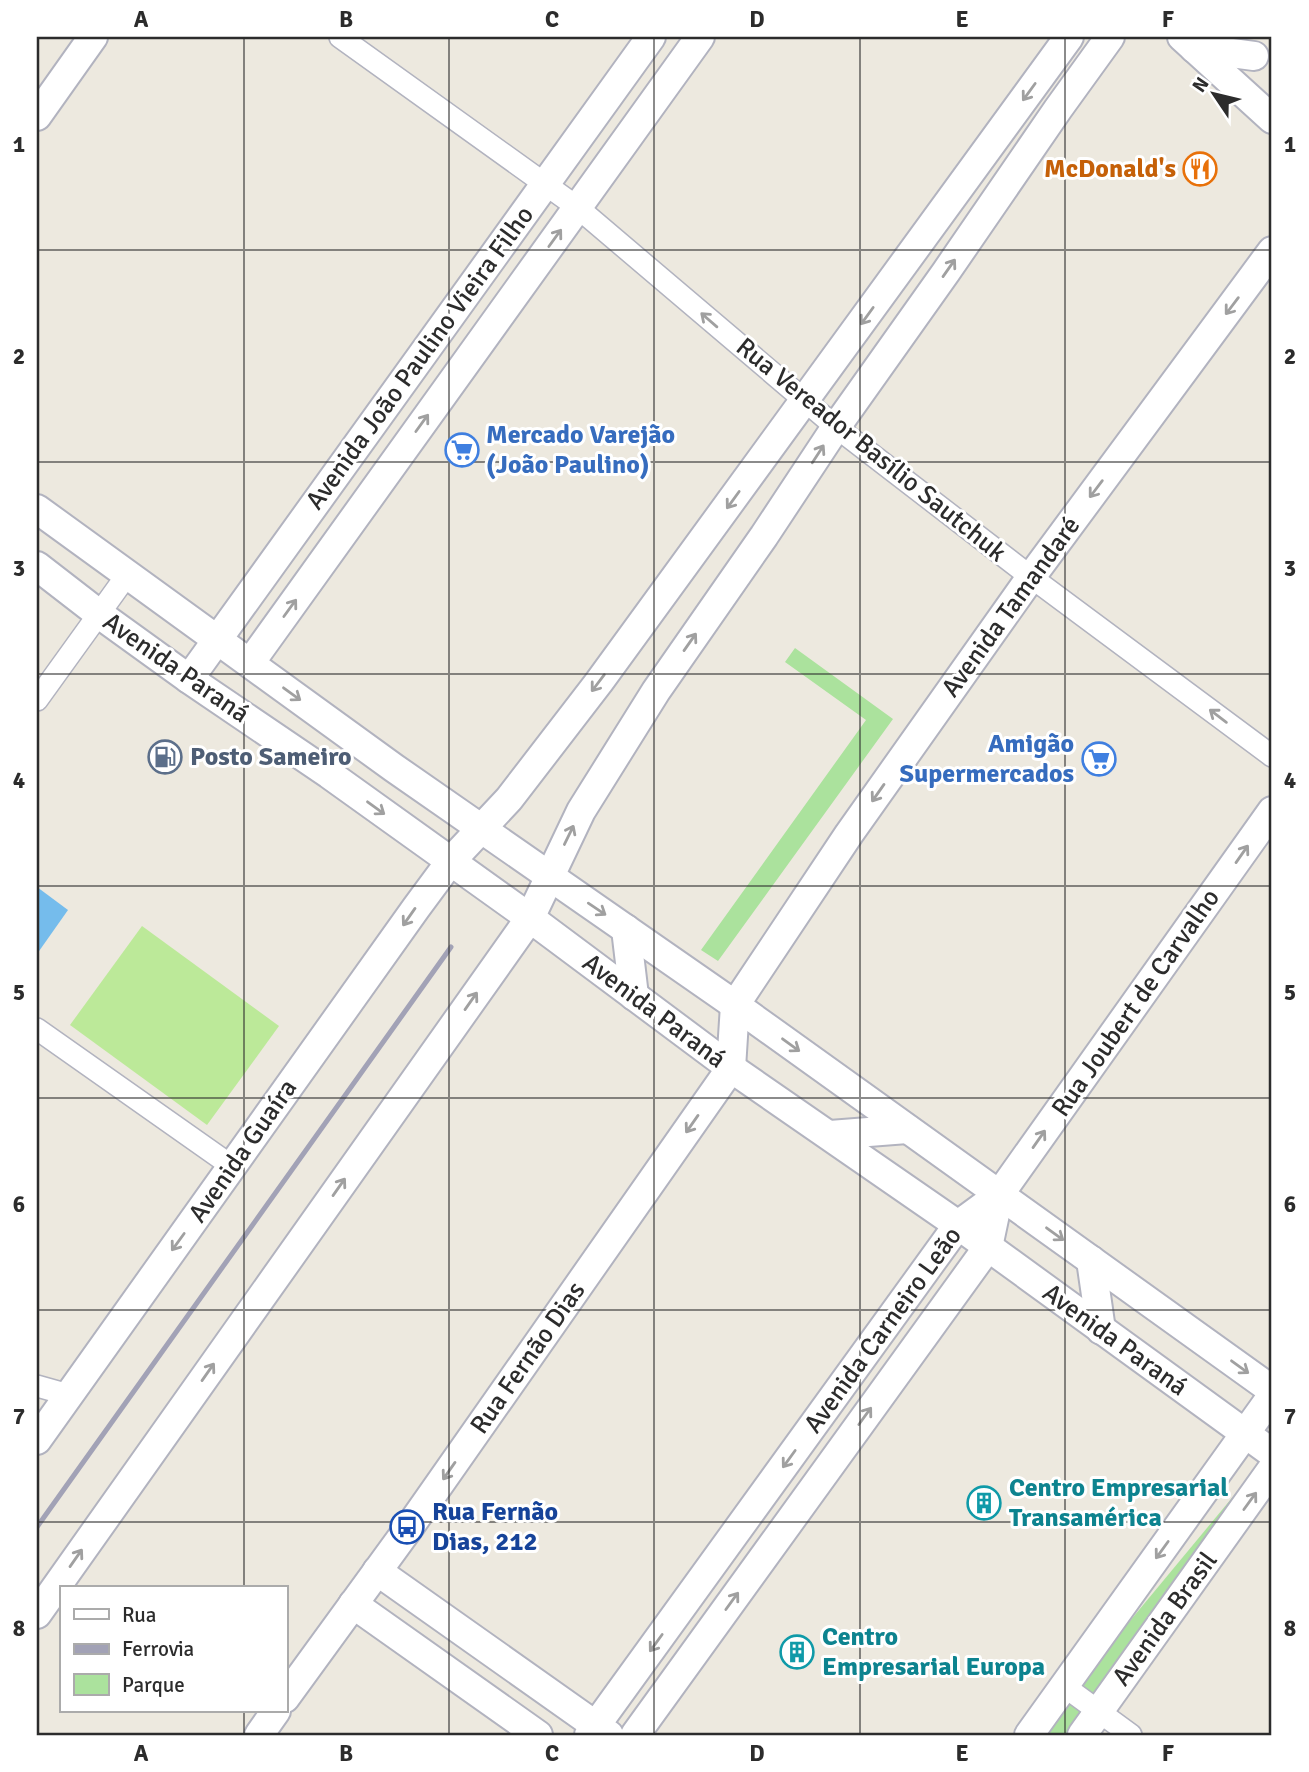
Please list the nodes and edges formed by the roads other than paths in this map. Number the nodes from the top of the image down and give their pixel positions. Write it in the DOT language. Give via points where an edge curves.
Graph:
graph roads {
  1 [pos="93,37"];
  2 [pos="340,37"];
  3 [pos="651,37"];
  4 [pos="700,37"];
  5 [pos="1069,37"];
  6 [pos="1110,37"];
  7 [pos="1233,37"];
  8 [pos="1188,43"];
  9 [pos="1263,64"];
  10 [pos="37,116"];
  11 [pos="1272,119"];
  12 [pos="546,183"];
  13 [pos="577,207"];
  14 [pos="1272,251"];
  15 [pos="804,402"];
  16 [pos="836,427"];
  17 [pos="37,509"];
  18 [pos="37,531"];
  19 [pos="68,532"];
  20 [pos="37,566"];
  21 [pos="127,575"];
  22 [pos="1031,577"];
  23 [pos="99,614"];
  24 [pos="217,640"];
  25 [pos="250,663"];
  26 [pos="189,679"];
  27 [pos="37,700"];
  28 [pos="1272,756"];
  29 [pos="394,768"];
  30 [pos="330,774"];
  31 [pos="1272,811"];
  32 [pos="480,829"];
  33 [pos="450,862"];
  34 [pos="549,876"];
  35 [pos="530,918"];
  36 [pos="626,929"];
  37 [pos="634,996"];
  38 [pos="735,1005"];
  39 [pos="37,1029"];
  40 [pos="731,1068"];
  41 [pos="908,1129"];
  42 [pos="830,1135"];
  43 [pos="233,1167"];
  44 [pos="999,1195"];
  45 [pos="958,1225"];
  46 [pos="988,1247"];
  47 [pos="1091,1261"];
  48 [pos="1101,1330"];
  49 [pos="37,1386"];
  50 [pos="1272,1390"];
  51 [pos="69,1395"];
  52 [pos="1272,1396"];
  53 [pos="1244,1434"];
  54 [pos="37,1440"];
  55 [pos="1272,1453"];
  56 [pos="1272,1469"];
  57 [pos="377,1571"];
  58 [pos="353,1604"];
  59 [pos="37,1614"];
  60 [pos="1064,1686"];
  61 [pos="287,1695"];
  62 [pos="275,1712"];
  63 [pos="1098,1712"];
  64 [pos="598,1732"];
  65 [pos="259,1735"];
  66 [pos="538,1735"];
  67 [pos="635,1735"];
  68 [pos="1029,1735"];
  69 [pos="1082,1735"];
  70 [pos="1131,1735"];
  1 -- 10 [label="main road"];
  2 -- 12 [label="street, Rua Vereador Basílio Sautchuk"];
  3 -- 12 [label="main road, Avenida João Paulino Vieira Filho"];
  4 -- 13 [label="main road, Avenida João Paulino Vieira Filho"];
  5 -- 15 [label="main road, Avenida Guaíra, one-way"];
  16 -- 6 [label="main road, one-way"];
  7 -- 9 [label="main road"];
  8 -- 9 [label="main road"];
  8 -- 11 [label="main road"];
  12 -- 13 [label="street, Rua Vereador Basílio Sautchuk"];
  12 -- 24 [label="main road, Avenida João Paulino Vieira Filho"];
  15 -- 13 [label="street, Rua Vereador Basílio Sautchuk, one-way"];
  25 -- 13 [label="main road, Avenida João Paulino Vieira Filho, one-way"];
  14 -- 22 [label="main road, Avenida Tamandaré, one-way"];
  15 -- 16 [label="street, Rua Vereador Basílio Sautchuk"];
  15 -- 32 [label="main road, Avenida Guaíra, one-way" via="599,682 509,799"];
  16 -- 22 [label="street, Rua Vereador Basílio Sautchuk"];
  34 -- 16 [label="main road, one-way" via="581,811 656,691"];
  17 -- 19 [label="main road, Avenida Paraná"];
  18 -- 19 [label="main road"];
  19 -- 21 [label="main road, Avenida Paraná"];
  20 -- 23 [label="main road, Avenida Paraná"];
  21 -- 23 [label="street"];
  21 -- 24 [label="main road, Avenida Paraná"];
  28 -- 22 [label="street, Rua Vereador Basílio Sautchuk, one-way"];
  22 -- 38 [label="main road, Avenida Tamandaré, one-way" via="849,834"];
  23 -- 26 [label="main road, Avenida Paraná"];
  23 -- 27 [label="street"];
  24 -- 25 [label="main road, Avenida Paraná"];
  24 -- 26 [label="main road, Avenida João Paulino Vieira Filho"];
  25 -- 29 [label="main road, Avenida Paraná, one-way"];
  26 -- 30 [label="main road, Avenida Paraná"];
  29 -- 30 [label="main road"];
  29 -- 32 [label="main road, Avenida Paraná"];
  30 -- 33 [label="main road, Avenida Paraná, one-way"];
  44 -- 31 [label="main road, Rua Joubert de Carvalho, one-way"];
  32 -- 33 [label="main road, Avenida Guaíra"];
  32 -- 34 [label="main road, Avenida Paraná"];
  33 -- 35 [label="main road, Avenida Paraná"];
  33 -- 43 [label="main road, Avenida Guaíra, one-way"];
  34 -- 35 [label="main road"];
  34 -- 36 [label="main road, Avenida Paraná, one-way"];
  35 -- 37 [label="main road, Avenida Paraná"];
  59 -- 35 [label="main road, one-way"];
  36 -- 37 [label="main road"];
  36 -- 38 [label="main road, Avenida Paraná"];
  37 -- 40 [label="main road, Avenida Paraná"];
  38 -- 40 [label="main road"];
  38 -- 41 [label="main road, Avenida Paraná, one-way"];
  39 -- 43 [label="street"];
  40 -- 42 [label="main road, Avenida Paraná"];
  40 -- 57 [label="main road, Rua Fernão Dias, one-way"];
  41 -- 42 [label="main road"];
  41 -- 44 [label="main road, Avenida Paraná"];
  42 -- 45 [label="main road, Avenida Paraná"];
  43 -- 51 [label="main road, Avenida Guaíra, one-way"];
  44 -- 45 [label="main road, Avenida Carneiro Leão"];
  44 -- 46 [label="main road, Avenida Carneiro Leão"];
  44 -- 47 [label="main road, Avenida Paraná, one-way"];
  45 -- 46 [label="main road, Avenida Paraná"];
  45 -- 64 [label="main road, Avenida Carneiro Leão, one-way"];
  46 -- 48 [label="main road, Avenida Paraná"];
  67 -- 46 [label="main road, Avenida Carneiro Leão, one-way"];
  47 -- 48 [label="main road"];
  47 -- 50 [label="main road, Avenida Paraná, one-way"];
  48 -- 53 [label="main road, Avenida Paraná"];
  49 -- 51 [label="street"];
  51 -- 54 [label="main road, Avenida Guaíra"];
  52 -- 53 [label="main road, Avenida Brasil"];
  53 -- 55 [label="main road, Avenida Paraná"];
  53 -- 60 [label="main road, Avenida Brasil, one-way"];
  63 -- 56 [label="main road, Avenida Brasil, one-way"];
  57 -- 58 [label="main road, Rua Fernão Dias"];
  57 -- 64 [label="main road"];
  58 -- 61 [label="main road, Rua Fernão Dias"];
  58 -- 66 [label="main road"];
  60 -- 63 [label="street"];
  60 -- 68 [label="main road, Avenida Brasil"];
  62 -- 65 [label="main road"];
  63 -- 69 [label="main road, Avenida Brasil"];
  63 -- 70 [label="street"];
}
